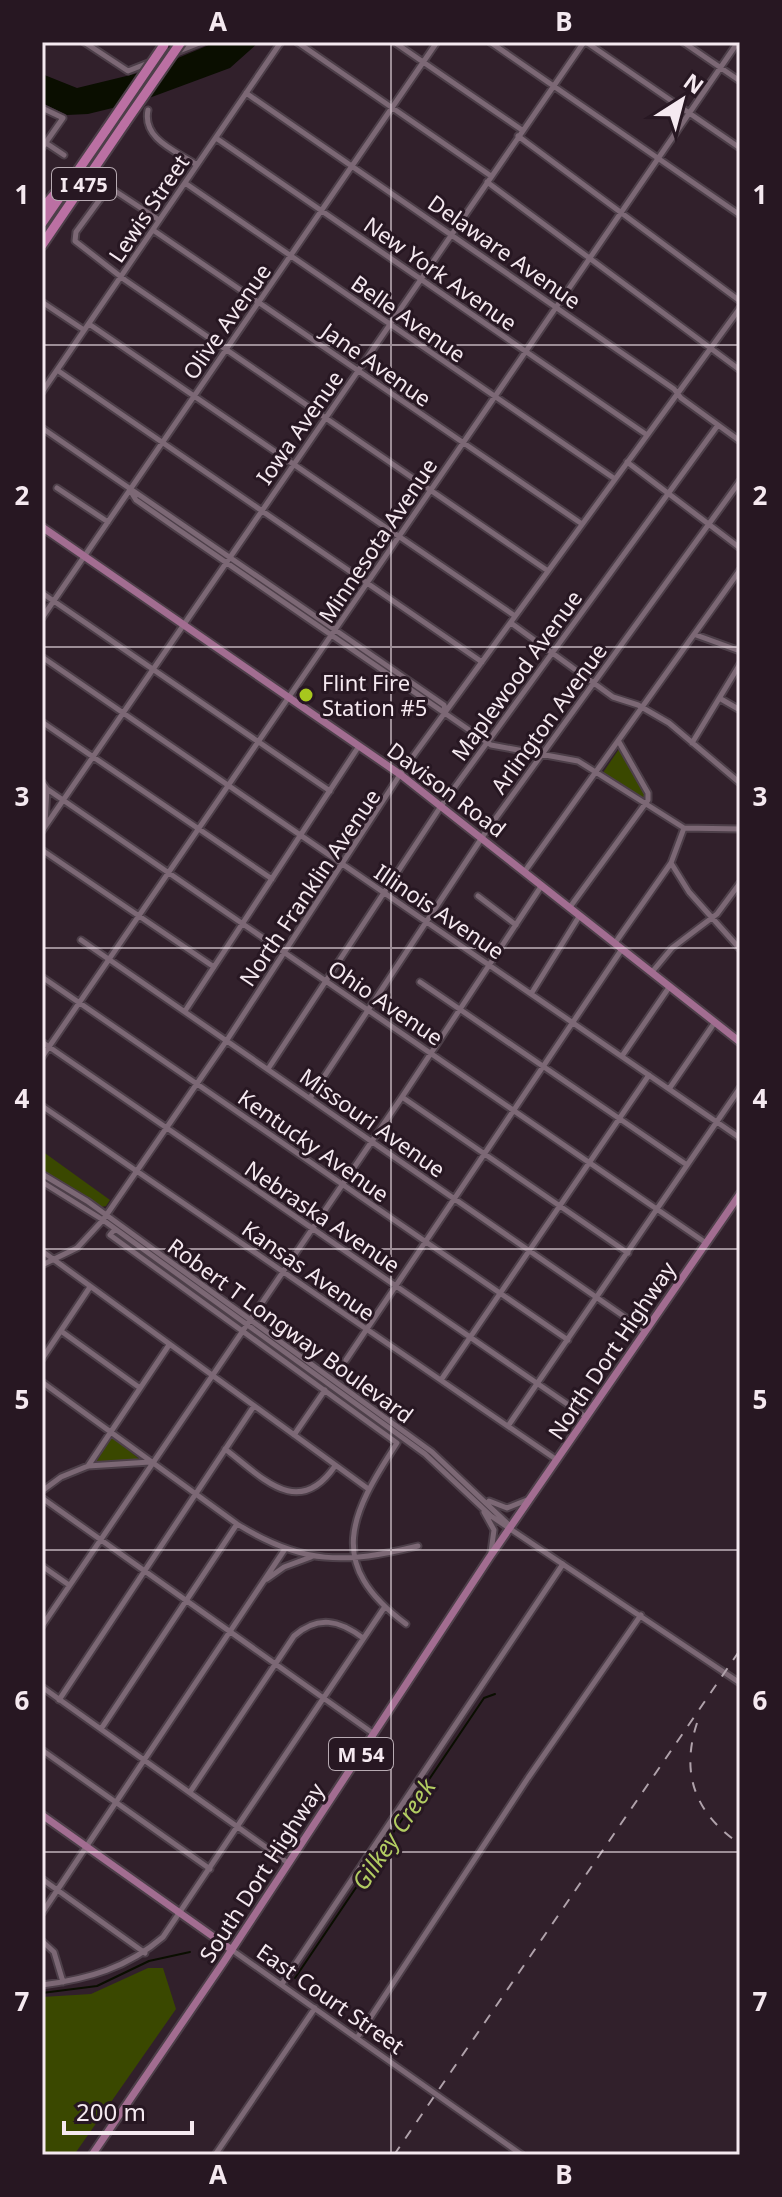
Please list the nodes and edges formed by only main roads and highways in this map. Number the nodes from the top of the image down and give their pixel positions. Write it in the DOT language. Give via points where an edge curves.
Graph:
graph roads {
  1 [pos="181,42"];
  2 [pos="166,44"];
  3 [pos="100,139"];
  4 [pos="42,209"];
  5 [pos="62,215"];
  6 [pos="42,223"];
  7 [pos="42,245"];
  8 [pos="42,254"];
  9 [pos="42,527"];
  10 [pos="740,1042"];
  11 [pos="740,1194"];
  12 [pos="510,1526"];
  13 [pos="42,1815"];
  14 [pos="232,1950"];
  15 [pos="92,2155"];
  1 -- 5 [label="highway, I 475, bridge"];
  2 -- 3 [label="highway, I 475, bridge"];
  3 -- 4 [label="highway"];
  3 -- 6 [label="highway, I 475"];
  5 -- 7 [label="highway, I 475"];
  5 -- 8 [label="highway"];
  9 -- 10 [label="main road, Davison Road" via="401,775"];
  11 -- 12 [label="main road, North Dort Highway / M 54"];
  12 -- 14 [label="main road, South Dort Highway / M 54"];
  13 -- 14 [label="main road, East Court Street"];
  14 -- 15 [label="main road, South Dort Highway / M 54"];
}
